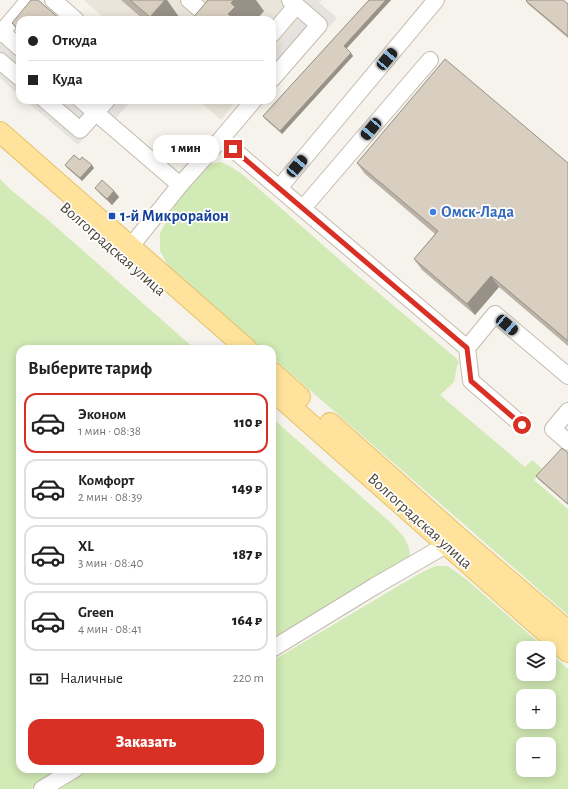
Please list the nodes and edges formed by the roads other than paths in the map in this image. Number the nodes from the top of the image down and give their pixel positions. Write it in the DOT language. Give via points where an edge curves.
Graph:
graph roads {
  1 [pos="53,0"];
  2 [pos="189,0"];
  3 [pos="436,0"];
  4 [pos="22,2"];
  5 [pos="293,3"];
  6 [pos="214,13"];
  7 [pos="71,16"];
  8 [pos="208,16"];
  9 [pos="212,16"];
  10 [pos="276,28"];
  11 [pos="1,33"];
  12 [pos="16,45"];
  13 [pos="430,60"];
  14 [pos="0,61"];
  15 [pos="276,74"];
  16 [pos="16,75"];
  17 [pos="50,104"];
  18 [pos="86,104"];
  19 [pos="103,104"];
  20 [pos="251,104"];
  21 [pos="96,113"];
  22 [pos="0,132"];
  23 [pos="221,139"];
  24 [pos="0,150"];
  25 [pos="180,185"];
  26 [pos="279,188"];
  27 [pos="303,208"];
  28 [pos="131,246"];
  29 [pos="221,345"];
  30 [pos="242,345"];
  31 [pos="467,348"];
  32 [pos="276,376"];
  33 [pos="568,376"];
  34 [pos="276,393"];
  35 [pos="568,411"];
  36 [pos="522,425"];
  37 [pos="568,442"];
  38 [pos="452,540"];
  39 [pos="568,631"];
  40 [pos="276,647"];
  41 [pos="568,652"];
  42 [pos="69,773"];
  43 [pos="42,789"];
  1 -- 7 [label="street"];
  2 -- 8 [label="street"];
  3 -- 26 [label="street"];
  4 -- 11 [label="street"];
  5 -- 10 [label="street"];
  5 -- 15 [label="street" via="319,25"];
  6 -- 9 [label="street"];
  11 -- 12 [label="street"];
  13 -- 27 [label="street"];
  14 -- 16 [label="street"];
  17 -- 21 [label="street" via="80,130"];
  18 -- 21 [label="street"];
  19 -- 21 [label="street"];
  20 -- 23 [label="street"];
  21 -- 25 [label="street"];
  22 -- 28 [label="main road, Волгоградская улица"];
  23 -- 25 [label="street"];
  23 -- 26 [label="street"];
  24 -- 29 [label="main road, Волгоградская улица"];
  25 -- 28 [label="street"];
  26 -- 27 [label="street"];
  27 -- 31 [label="street"];
  28 -- 30 [label="main road, Волгоградская улица"];
  31 -- 33 [label="street" via="495,314"];
  31 -- 36 [label="street" via="471,381"];
  32 -- 38 [label="main road, Волгоградская улица"];
  34 -- 38 [label="main road, Волгоградская улица"];
  35 -- 37 [label="street" via="553,429"];
  38 -- 39 [label="main road, Волгоградская улица"];
  38 -- 40 [label="street"];
  38 -- 41 [label="main road, Волгоградская улица"];
  42 -- 43 [label="street"];
}
